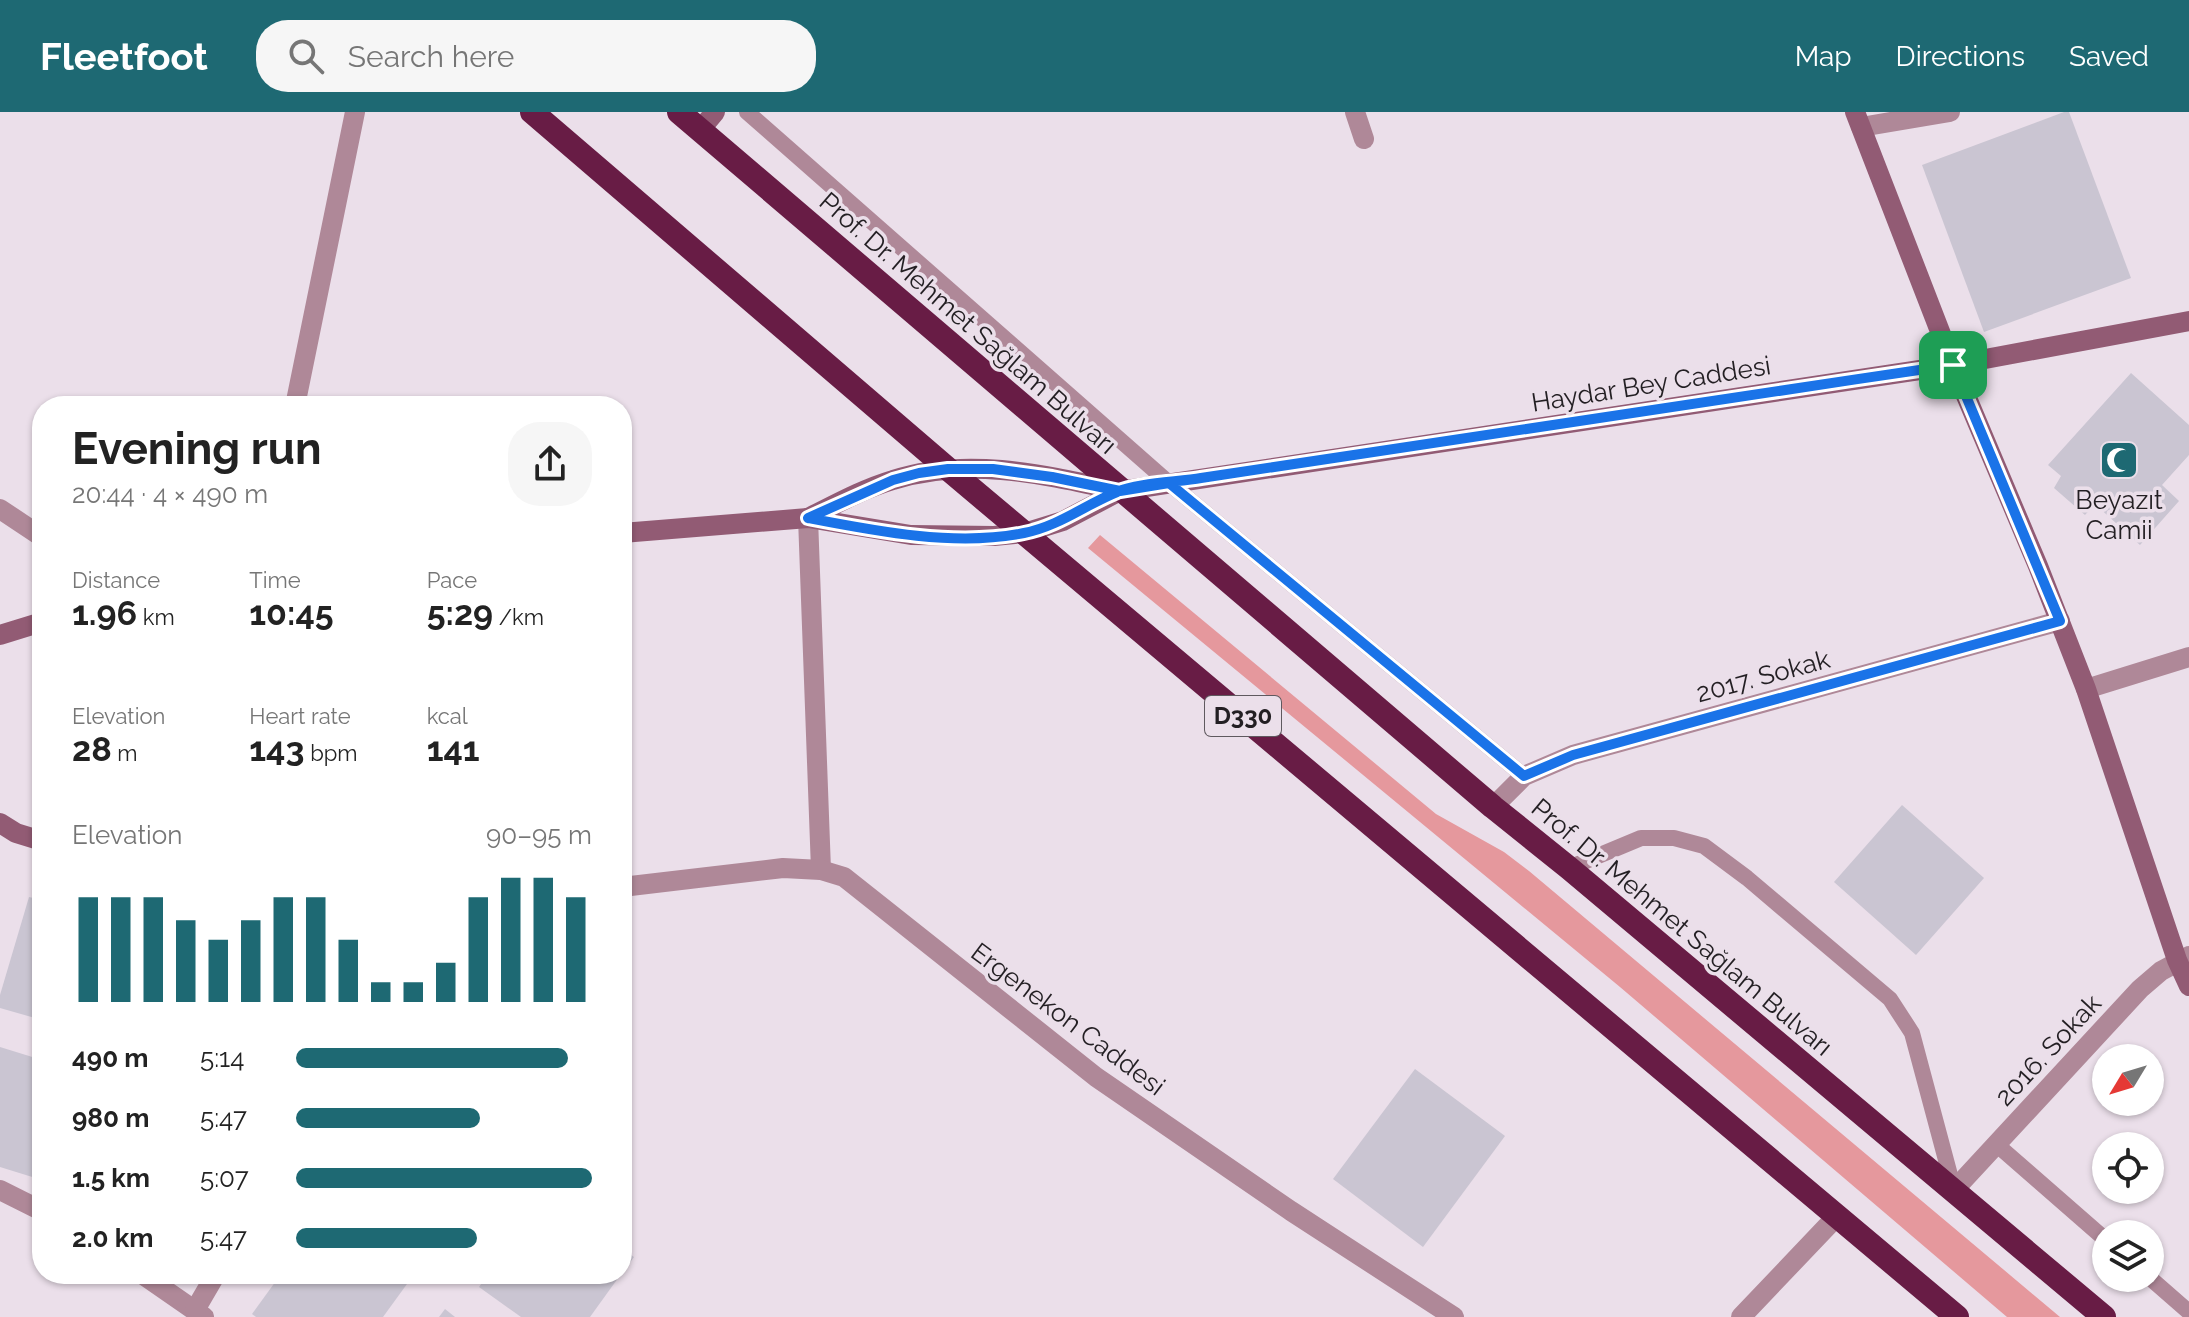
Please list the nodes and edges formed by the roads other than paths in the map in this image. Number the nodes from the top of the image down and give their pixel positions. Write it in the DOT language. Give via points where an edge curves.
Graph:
graph roads {
  1 [pos="355,112"];
  2 [pos="532,112"];
  3 [pos="679,112"];
  4 [pos="747,112"];
  5 [pos="1355,112"];
  6 [pos="1950,112"];
  7 [pos="1858,119"];
  8 [pos="708,121"];
  9 [pos="1364,139"];
  10 [pos="2189,321"];
  11 [pos="1953,365"];
  12 [pos="297,396"];
  13 [pos="948,469"];
  14 [pos="1169,483"];
  15 [pos="1120,491"];
  16 [pos="0,509"];
  17 [pos="808,518"];
  18 [pos="32,530"];
  19 [pos="632,532"];
  20 [pos="1024,533"];
  21 [pos="2060,621"];
  22 [pos="32,625"];
  23 [pos="0,635"];
  24 [pos="2189,657"];
  25 [pos="2086,689"];
  26 [pos="1524,776"];
  27 [pos="1493,807"];
  28 [pos="0,823"];
  29 [pos="32,838"];
  30 [pos="1569,868"];
  31 [pos="821,870"];
  32 [pos="632,886"];
  33 [pos="2183,958"];
  34 [pos="2189,986"];
  35 [pos="1996,1144"];
  36 [pos="0,1190"];
  37 [pos="1954,1190"];
  38 [pos="32,1206"];
  39 [pos="1838,1215"];
  40 [pos="2092,1228"];
  41 [pos="157,1284"];
  42 [pos="212,1284"];
  43 [pos="2164,1290"];
  44 [pos="2189,1312"];
  45 [pos="200,1313"];
  46 [pos="1454,1317"];
  47 [pos="1741,1317"];
  48 [pos="1957,1317"];
  49 [pos="2104,1317"];
  1 -- 12 [label="street"];
  2 -- 13 [label="highway, D330"];
  3 -- 8 [label="highway, Prof. Dr. Mehmet Sağlam Bulvarı"];
  4 -- 14 [label="lane"];
  5 -- 9 [label="street"];
  6 -- 7 [label="street"];
  7 -- 11 [label="street"];
  8 -- 15 [label="highway, Prof. Dr. Mehmet Sağlam Bulvarı"];
  10 -- 11 [label="street, Haydar Bey Caddesi"];
  11 -- 14 [label="street, Haydar Bey Caddesi"];
  11 -- 21 [label="street"];
  13 -- 15 [label="street" via="993,469"];
  13 -- 17 [label="street" via="893,480"];
  13 -- 20 [label="highway, D330"];
  14 -- 15 [label="street, Haydar Bey Caddesi"];
  14 -- 26 [label="lane"];
  15 -- 20 [label="street" via="1063,521"];
  15 -- 27 [label="highway, Prof. Dr. Mehmet Sağlam Bulvarı"];
  16 -- 18 [label="street"];
  17 -- 19 [label="street"];
  17 -- 20 [label="street" via="911,535"];
  17 -- 31 [label="street"];
  20 -- 39 [label="highway, D330"];
  21 -- 25 [label="street"];
  21 -- 26 [label="street, 2017. Sokak" via="1573,755"];
  22 -- 23 [label="street"];
  24 -- 25 [label="street"];
  25 -- 33 [label="street"];
  26 -- 27 [label="street, 2017. Sokak"];
  27 -- 30 [label="highway, Prof. Dr. Mehmet Sağlam Bulvarı"];
  28 -- 29 [label="street"];
  30 -- 37 [label="highway, Prof. Dr. Mehmet Sağlam Bulvarı"];
  30 -- 37 [label="lane" via="1641,838 1674,838 1704,846 1747,878 1890,999 1912,1033"];
  31 -- 32 [label="street, Ergenekon Caddesi" via="783,868"];
  31 -- 46 [label="street, Ergenekon Caddesi" via="844,877 876,901 1096,1077"];
  33 -- 34 [label="street"];
  33 -- 35 [label="street, 2016. Sokak" via="2140,989"];
  35 -- 37 [label="street, 2016. Sokak"];
  35 -- 40 [label="lane"];
  36 -- 38 [label="street"];
  37 -- 49 [label="highway, Prof. Dr. Mehmet Sağlam Bulvarı"];
  39 -- 47 [label="street"];
  39 -- 48 [label="highway, D330"];
  41 -- 45 [label="street"];
  42 -- 45 [label="street"];
  43 -- 44 [label="lane"];
}
